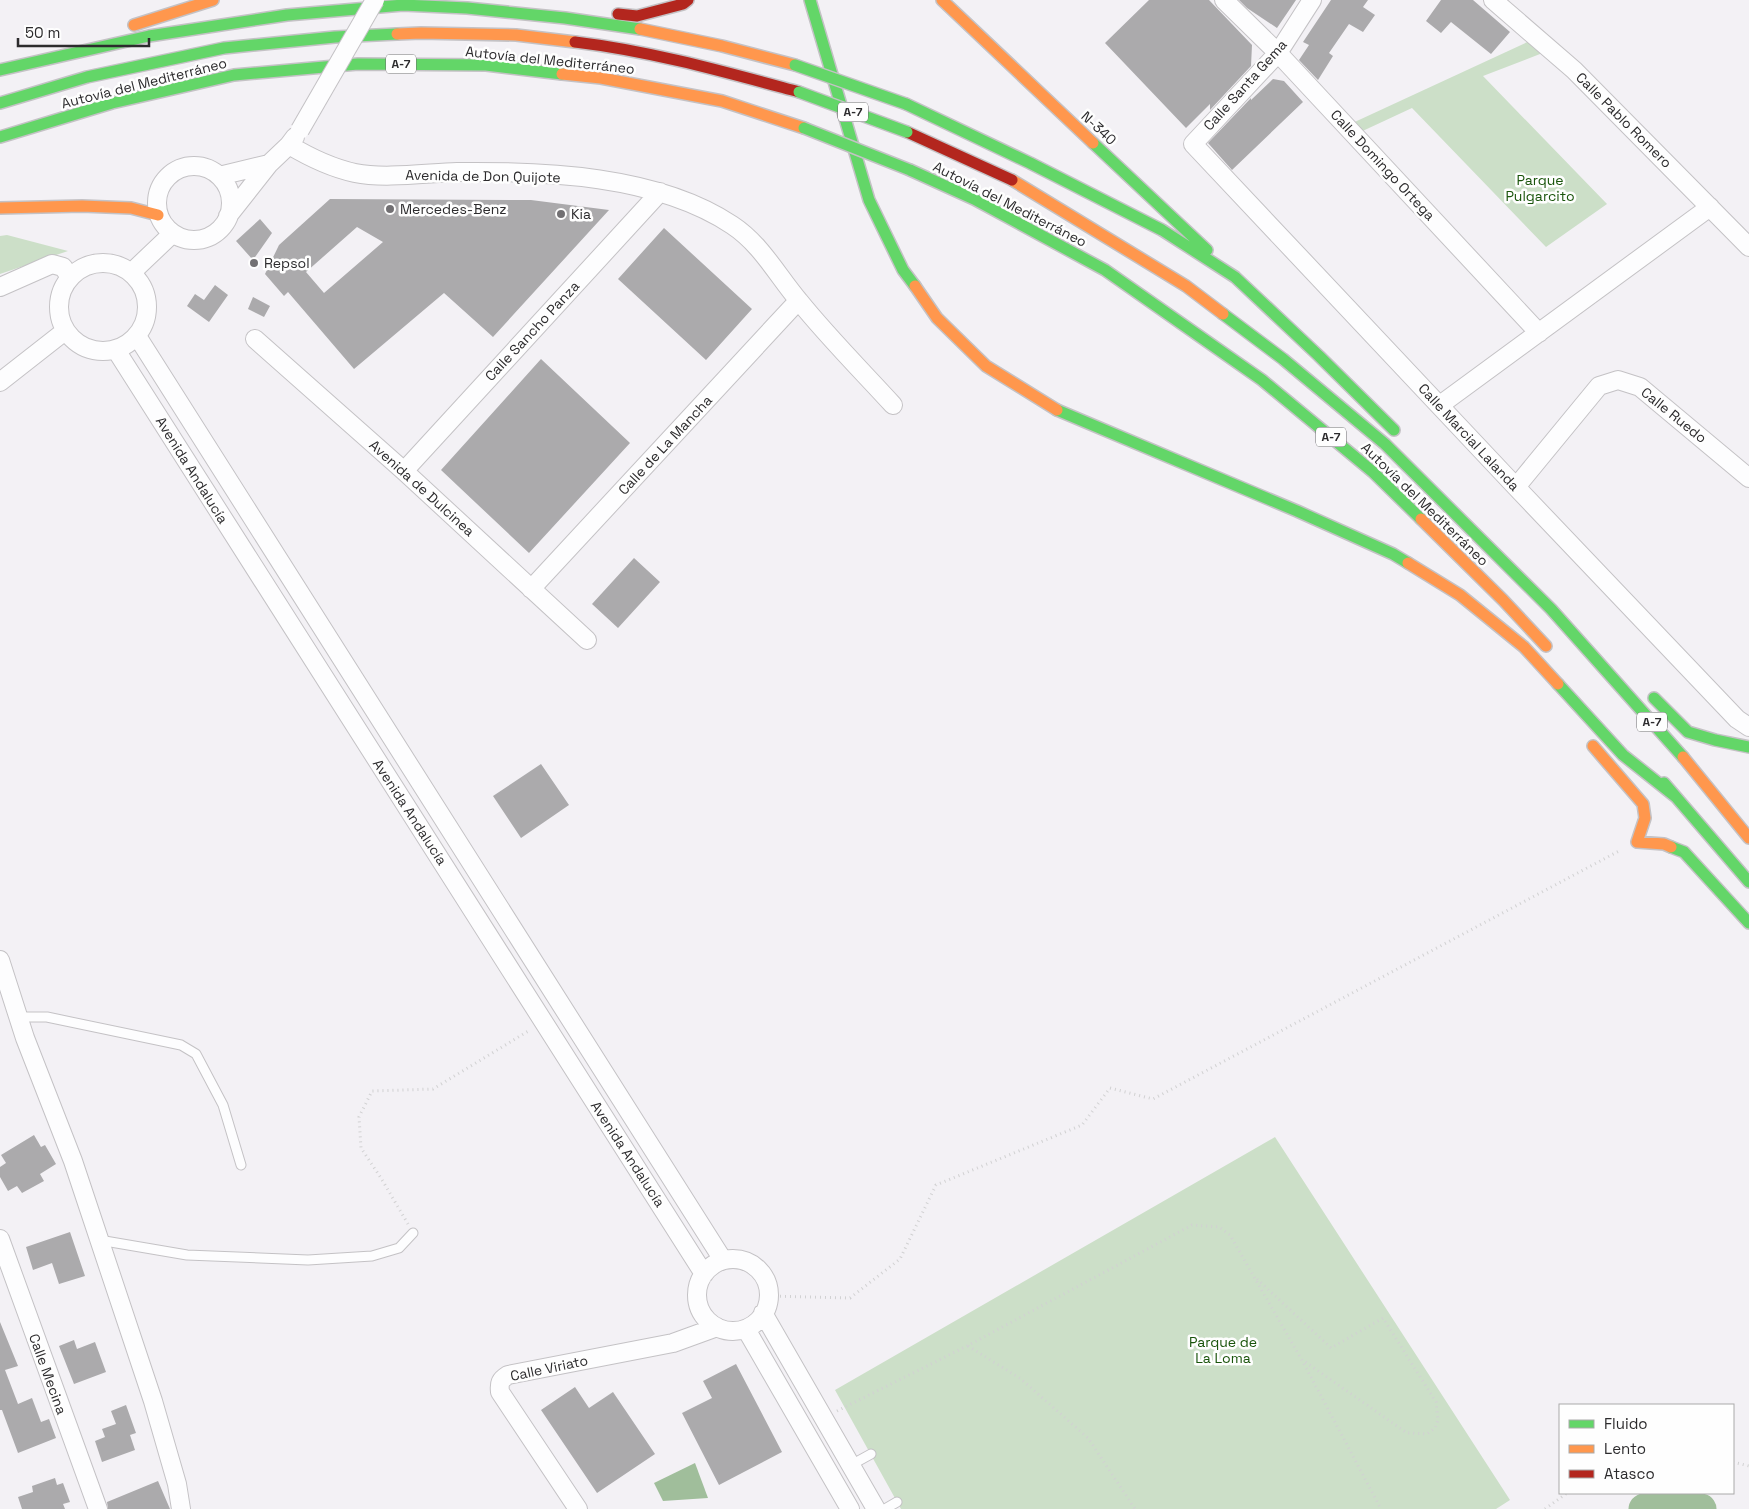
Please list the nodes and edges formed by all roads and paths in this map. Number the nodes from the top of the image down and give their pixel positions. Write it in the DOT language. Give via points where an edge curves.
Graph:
graph roads {
  1 [pos="214,0"];
  2 [pos="375,0"];
  3 [pos="688,0"];
  4 [pos="810,0"];
  5 [pos="942,0"];
  6 [pos="1224,0"];
  7 [pos="1312,0"];
  8 [pos="1493,0"];
  9 [pos="467,8"];
  10 [pos="125,28"];
  11 [pos="107,34"];
  12 [pos="1278,53"];
  13 [pos="0,69"];
  14 [pos="0,103"];
  15 [pos="0,137"];
  16 [pos="1193,144"];
  17 [pos="289,145"];
  18 [pos="269,164"];
  19 [pos="219,176"];
  20 [pos="660,192"];
  21 [pos="1710,207"];
  22 [pos="0,208"];
  23 [pos="158,215"];
  24 [pos="228,216"];
  25 [pos="172,234"];
  26 [pos="1749,247"];
  27 [pos="132,273"];
  28 [pos="70,277"];
  29 [pos="1235,277"];
  30 [pos="0,287"];
  31 [pos="798,301"];
  32 [pos="65,331"];
  33 [pos="1539,333"];
  34 [pos="137,336"];
  35 [pos="255,339"];
  36 [pos="116,350"];
  37 [pos="0,382"];
  38 [pos="892,405"];
  39 [pos="1440,406"];
  40 [pos="1403,439"];
  41 [pos="404,471"];
  42 [pos="1749,478"];
  43 [pos="1516,487"];
  44 [pos="1511,553"];
  45 [pos="531,589"];
  46 [pos="1460,595"];
  47 [pos="1551,609"];
  48 [pos="587,640"];
  49 [pos="1504,645"];
  50 [pos="1590,652"];
  51 [pos="1556,657"];
  52 [pos="1618,667"];
  53 [pos="1646,691"];
  54 [pos="1749,727"];
  55 [pos="1586,738"];
  56 [pos="1749,747"];
  57 [pos="1645,759"];
  58 [pos="1676,797"];
  59 [pos="1749,838"];
  60 [pos="1637,842"];
  61 [pos="1749,882"];
  62 [pos="1749,923"];
  63 [pos="0,960"];
  64 [pos="19,1017"];
  65 [pos="532,1028"];
  66 [pos="241,1165"];
  67 [pos="413,1233"];
  68 [pos="99,1240"];
  69 [pos="1,1244"];
  70 [pos="723,1260"];
  71 [pos="704,1274"];
  72 [pos="1252,1275"];
  73 [pos="769,1296"];
  74 [pos="764,1314"];
  75 [pos="717,1327"];
  76 [pos="746,1329"];
  77 [pos="967,1346"];
  78 [pos="1301,1359"];
  79 [pos="823,1418"];
  80 [pos="871,1454"];
  81 [pos="1734,1462"];
  82 [pos="851,1465"];
  83 [pos="1749,1466"];
  84 [pos="1566,1494"];
  85 [pos="897,1502"];
  86 [pos="98,1509"];
  87 [pos="181,1509"];
  88 [pos="578,1509"];
  89 [pos="850,1509"];
  90 [pos="876,1509"];
  91 [pos="885,1509"];
  92 [pos="1135,1509"];
  93 [pos="1381,1509"];
  94 [pos="1545,1509"];
  1 -- 10 [label="main road"];
  2 -- 17 [label="street, bridge"];
  3 -- 9 [label="main road" via="637,16 547,6"];
  4 -- 46 [label="main road" via="869,200 903,270 936,318 986,366 1051,408 1393,554"];
  5 -- 29 [label="main road, N-340"];
  6 -- 12 [label="street, Calle Domingo Ortega"];
  7 -- 12 [label="street, Calle Santa Gema"];
  8 -- 21 [label="street, Calle Pablo Romero" via="1574,70"];
  9 -- 13 [label="main road" via="403,5 287,15 149,36"];
  9 -- 29 [label="main road, bridge" via="653,31 795,65 906,104 1162,230"];
  11 -- 13 [label="main road"];
  12 -- 16 [label="street, Calle Santa Gema"];
  12 -- 33 [label="street, Calle Domingo Ortega"];
  14 -- 47 [label="main road, Autovía del Mediterráneo / A-7, bridge" via="87,77 224,48 334,36 421,33 516,35 614,47 799,92 907,132 1018,183 1186,286 1283,359 1385,444"];
  15 -- 51 [label="main road, Autovía del Mediterráneo / A-7, bridge" via="112,103 234,75 358,64 486,65 601,78 722,101 804,128 974,199 1105,270 1262,380 1373,472"];
  16 -- 39 [label="street, Calle Marcial Lalanda"];
  17 -- 18 [label="street"];
  17 -- 20 [label="street, Avenida de Don Quijote" via="307,156 356,173 532,173 601,180"];
  18 -- 19 [label="street"];
  18 -- 24 [label="street"];
  19 -- 23 [label="street" via="197,166 174,172 158,191"];
  19 -- 24 [label="street" via="230,195"];
  20 -- 31 [label="street, Avenida de Don Quijote" via="698,206 733,225 763,252"];
  20 -- 41 [label="street, Calle Sancho Panza"];
  21 -- 26 [label="street, Calle Pablo Romero"];
  21 -- 33 [label="street"];
  22 -- 23 [label="main road" via="131,208"];
  23 -- 25 [label="street"];
  24 -- 25 [label="street" via="215,234 204,239 182,239"];
  25 -- 27 [label="street"];
  27 -- 28 [label="street" via="108,263 82,266"];
  27 -- 34 [label="street" via="146,297 144,324"];
  28 -- 30 [label="street" via="63,267 52,264"];
  28 -- 32 [label="street" via="58,303 59,318"];
  29 -- 40 [label="main road"];
  31 -- 38 [label="street, Avenida de Don Quijote"];
  31 -- 45 [label="street, Calle de La Mancha"];
  32 -- 36 [label="street" via="87,350"];
  32 -- 37 [label="street"];
  33 -- 39 [label="street"];
  34 -- 36 [label="street"];
  34 -- 70 [label="street, Avenida Andalucía"];
  35 -- 41 [label="street, Avenida de Dulcinea"];
  36 -- 71 [label="street, Avenida Andalucía"];
  39 -- 43 [label="street, Calle Marcial Lalanda"];
  41 -- 45 [label="street, Avenida de Dulcinea"];
  42 -- 43 [label="street, Calle Ruedo" via="1640,386 1618,380 1599,386"];
  43 -- 54 [label="street, Calle Marcial Lalanda" via="1737,719"];
  44 -- 47 [label="main road"];
  45 -- 48 [label="street, Avenida de Dulcinea"];
  46 -- 49 [label="main road"];
  46 -- 58 [label="main road" via="1524,647 1623,755"];
  47 -- 50 [label="main road, Autovía del Mediterráneo / A-7"];
  50 -- 52 [label="main road"];
  50 -- 59 [label="main road, Autovía del Mediterráneo / A-7" via="1668,739"];
  53 -- 56 [label="main road" via="1688,732"];
  55 -- 60 [label="main road" via="1643,804 1645,818"];
  57 -- 58 [label="main road"];
  58 -- 61 [label="main road"];
  60 -- 62 [label="main road" via="1664,844 1684,852"];
  60 -- 73 [label="path" via="1153,1099 1110,1088 1082,1126 936,1185 900,1259 850,1298"];
  63 -- 64 [label="street"];
  64 -- 66 [label="lane" via="47,1017 181,1045 196,1054 222,1105"];
  64 -- 68 [label="street" via="60,1123"];
  65 -- 67 [label="path" via="433,1089 372,1091 359,1116 361,1148"];
  67 -- 68 [label="lane" via="399,1248 372,1256 308,1260 187,1255"];
  68 -- 87 [label="street" via="153,1401"];
  69 -- 86 [label="street, Calle Mecina"];
  70 -- 71 [label="street"];
  70 -- 73 [label="street" via="746,1261 755,1267 768,1285"];
  71 -- 75 [label="street" via="697,1298 700,1310"];
  72 -- 77 [label="path" via="1230,1235 1219,1227 1192,1225"];
  72 -- 78 [label="path"];
  72 -- 78 [label="path" via="1331,1348 1382,1318 1436,1402 1438,1420 1435,1428 1427,1434 1407,1433"];
  73 -- 74 [label="street"];
  74 -- 76 [label="street"];
  74 -- 79 [label="street"];
  75 -- 76 [label="street" via="729,1331"];
  75 -- 88 [label="street, Calle Viriato" via="672,1343 502,1379 500,1392"];
  76 -- 89 [label="street"];
  77 -- 79 [label="path"];
  77 -- 92 [label="path" via="1021,1379 1088,1438"];
  78 -- 93 [label="path"];
  79 -- 82 [label="street"];
  80 -- 82 [label="lane"];
  81 -- 83 [label="path"];
  82 -- 90 [label="street"];
  84 -- 94 [label="path"];
  85 -- 91 [label="lane"];
}
